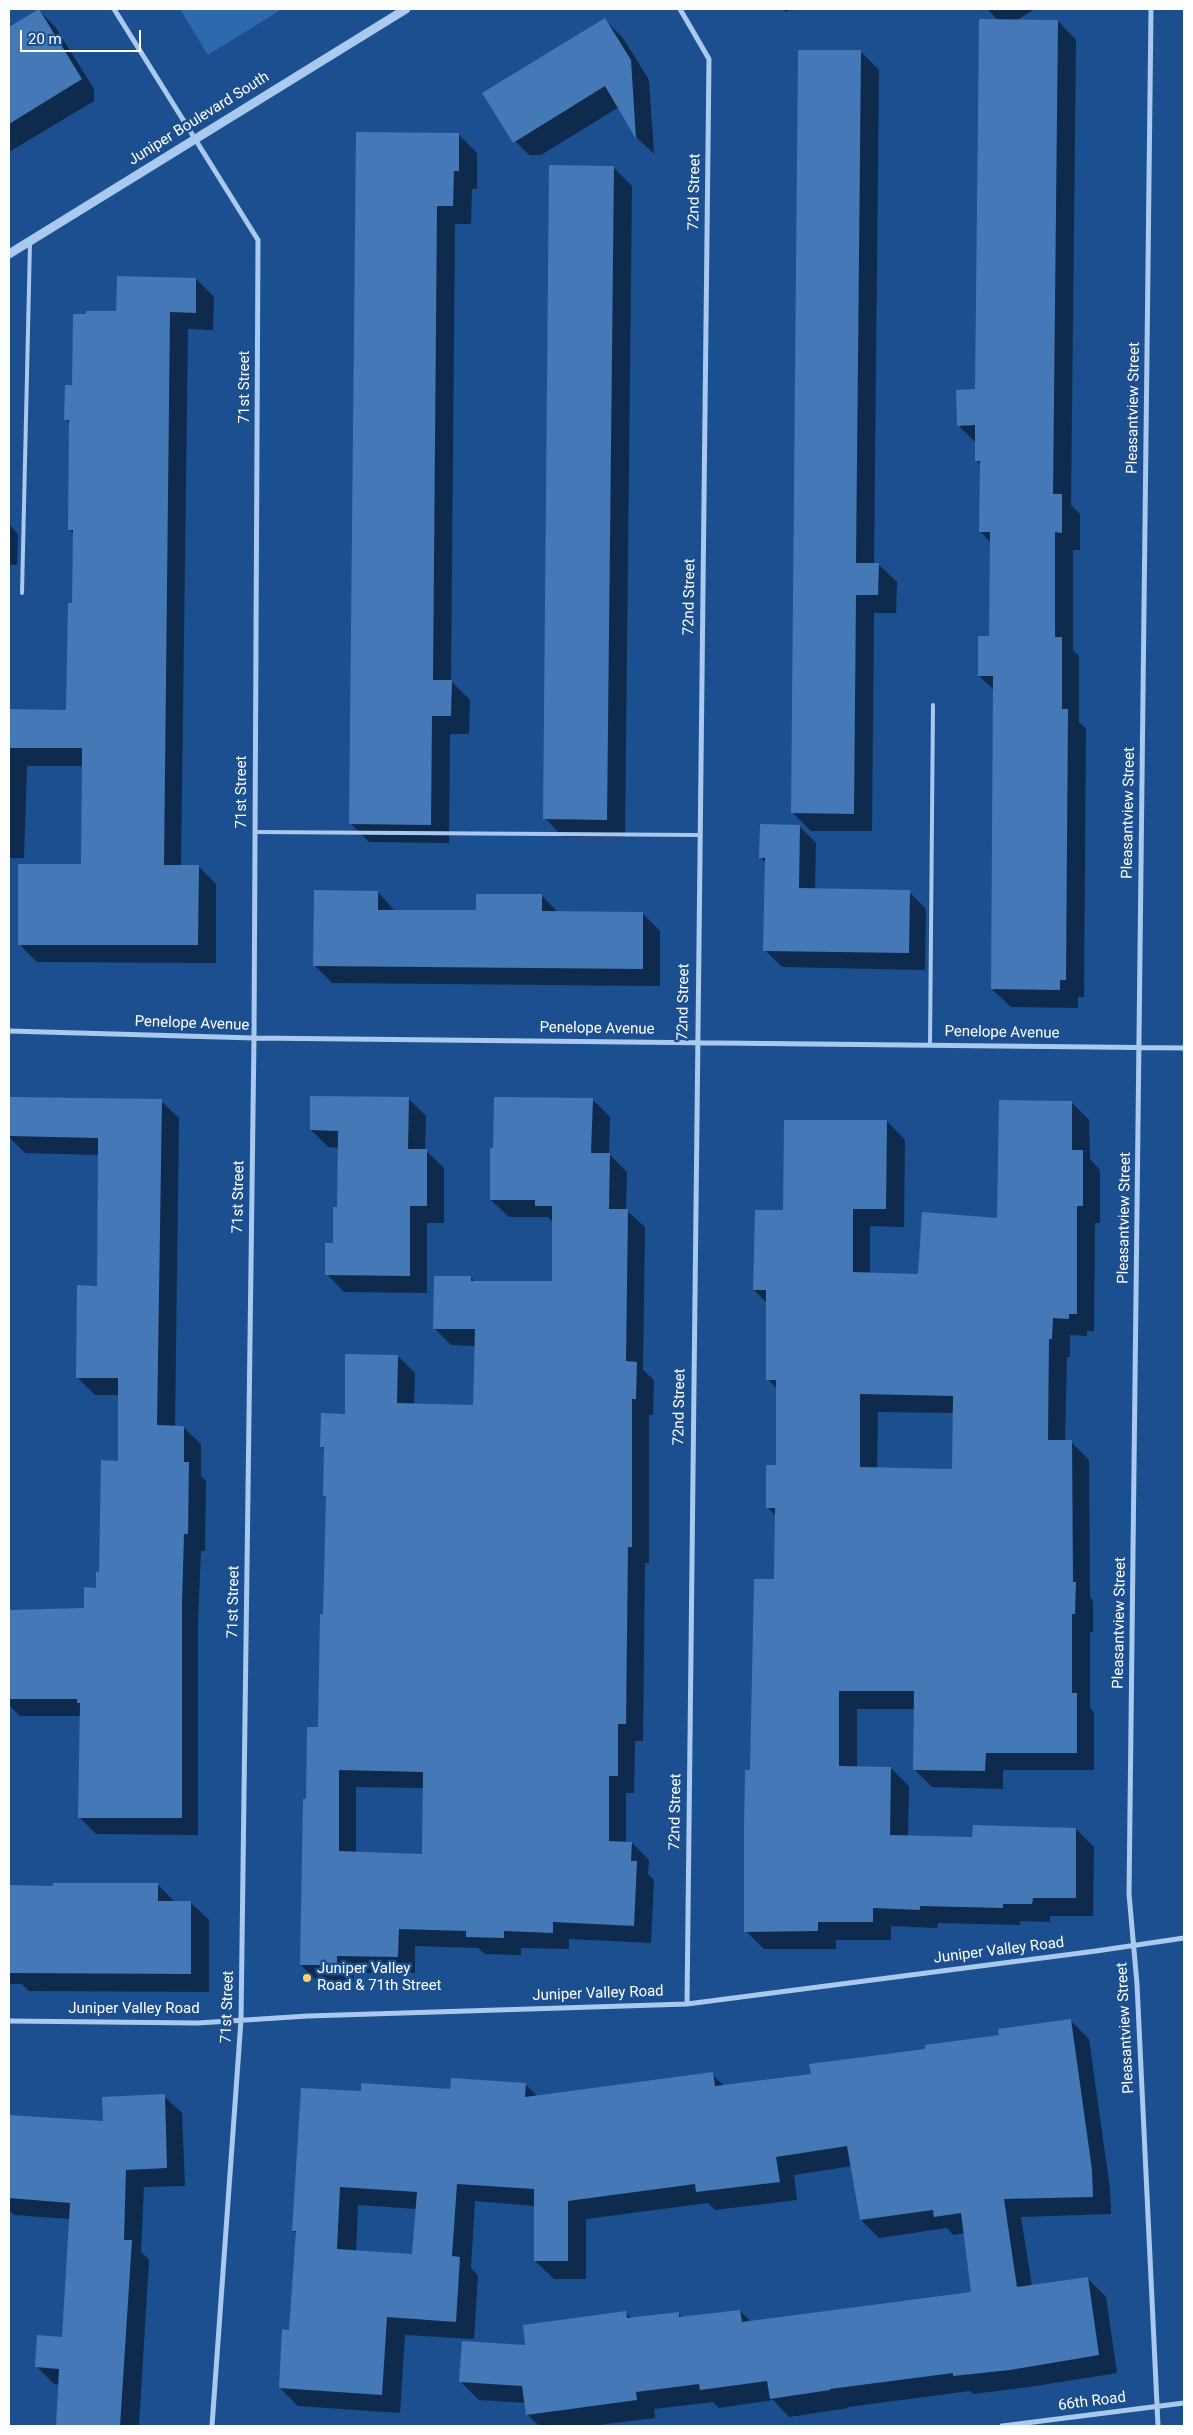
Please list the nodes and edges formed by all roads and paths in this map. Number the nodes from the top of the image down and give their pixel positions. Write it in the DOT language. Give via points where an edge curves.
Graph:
graph roads {
  1 [pos="114,9"];
  2 [pos="406,9"];
  3 [pos="680,9"];
  4 [pos="1151,9"];
  5 [pos="194,138"];
  6 [pos="30,241"];
  7 [pos="9,254"];
  8 [pos="22,593"];
  9 [pos="933,705"];
  10 [pos="255,832"];
  11 [pos="699,835"];
  12 [pos="9,1031"];
  13 [pos="254,1038"];
  14 [pos="696,1042"];
  15 [pos="930,1045"];
  16 [pos="1139,1048"];
  17 [pos="1184,1048"];
  18 [pos="1184,1938"];
  19 [pos="1133,1945"];
  20 [pos="687,2004"];
  21 [pos="241,2020"];
  22 [pos="9,2021"];
  23 [pos="1184,2403"];
  24 [pos="1157,2407"];
  25 [pos="212,2426"];
  26 [pos="1002,2426"];
  27 [pos="1158,2426"];
  1 -- 5 [label="street, 71st Street"];
  2 -- 5 [label="street, Juniper Boulevard South"];
  3 -- 11 [label="street, 72nd Street" via="709,59"];
  4 -- 16 [label="street, Pleasantview Street"];
  5 -- 6 [label="street, Juniper Boulevard South"];
  5 -- 10 [label="street, 71st Street" via="258,240"];
  6 -- 7 [label="street, Juniper Boulevard South"];
  6 -- 8 [label="lane"];
  9 -- 15 [label="lane"];
  10 -- 11 [label="lane"];
  10 -- 13 [label="street, 71st Street"];
  11 -- 14 [label="street, 72nd Street"];
  12 -- 13 [label="street, Penelope Avenue"];
  13 -- 14 [label="street, Penelope Avenue"];
  13 -- 21 [label="street, 71st Street"];
  14 -- 15 [label="street, Penelope Avenue"];
  14 -- 20 [label="street, 72nd Street"];
  15 -- 16 [label="street, Penelope Avenue"];
  16 -- 17 [label="street, Penelope Avenue"];
  16 -- 19 [label="street, Pleasantview Street" via="1129,1894"];
  18 -- 19 [label="street, Juniper Valley Road"];
  19 -- 20 [label="street, Juniper Valley Road"];
  19 -- 24 [label="street, Pleasantview Street"];
  20 -- 21 [label="street, Juniper Valley Road"];
  21 -- 22 [label="street, Juniper Valley Road" via="198,2023"];
  21 -- 25 [label="street, 71st Street"];
  23 -- 24 [label="street, 66th Road"];
  24 -- 26 [label="street, 66th Road"];
  24 -- 27 [label="street, Pleasantview Street"];
}
